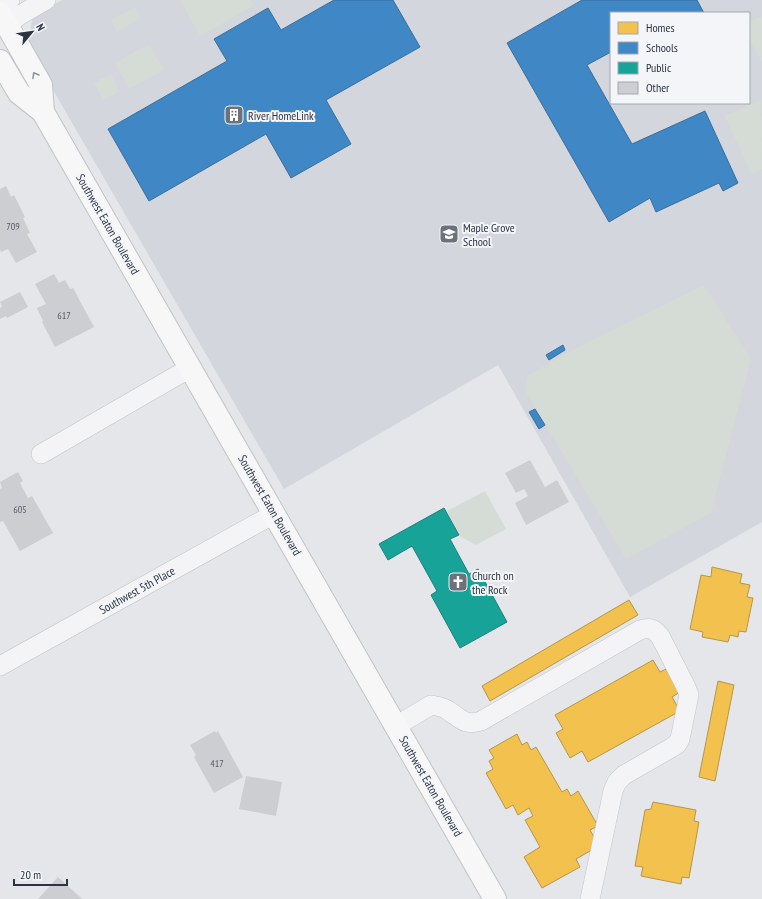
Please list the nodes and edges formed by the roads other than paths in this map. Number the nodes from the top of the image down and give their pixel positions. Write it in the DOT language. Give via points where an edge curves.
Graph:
graph roads {
  1 [pos="10,0"];
  2 [pos="46,0"];
  3 [pos="0,4"];
  4 [pos="2,20"];
  5 [pos="0,61"];
  6 [pos="43,112"];
  7 [pos="190,368"];
  8 [pos="41,454"];
  9 [pos="274,514"];
  10 [pos="2,661"];
  11 [pos="396,726"];
  12 [pos="495,899"];
  13 [pos="590,899"];
  1 -- 3 [label="street"];
  2 -- 4 [label="street" via="20,15"];
  6 -- 4 [label="main road, Southwest Eaton Boulevard, one-way" via="41,85"];
  5 -- 6 [label="main road, Southwest Eaton Boulevard" via="19,93"];
  6 -- 7 [label="main road, Southwest Eaton Boulevard"];
  7 -- 8 [label="street"];
  7 -- 9 [label="main road, Southwest Eaton Boulevard"];
  9 -- 10 [label="street, Southwest 5th Place"];
  9 -- 11 [label="main road, Southwest Eaton Boulevard"];
  11 -- 12 [label="main road, Southwest Eaton Boulevard"];
  11 -- 13 [label="street" via="431,704 448,710 465,722 481,721 640,630 648,627 654,629 660,636 689,695 680,739 677,744 617,782"];
}
